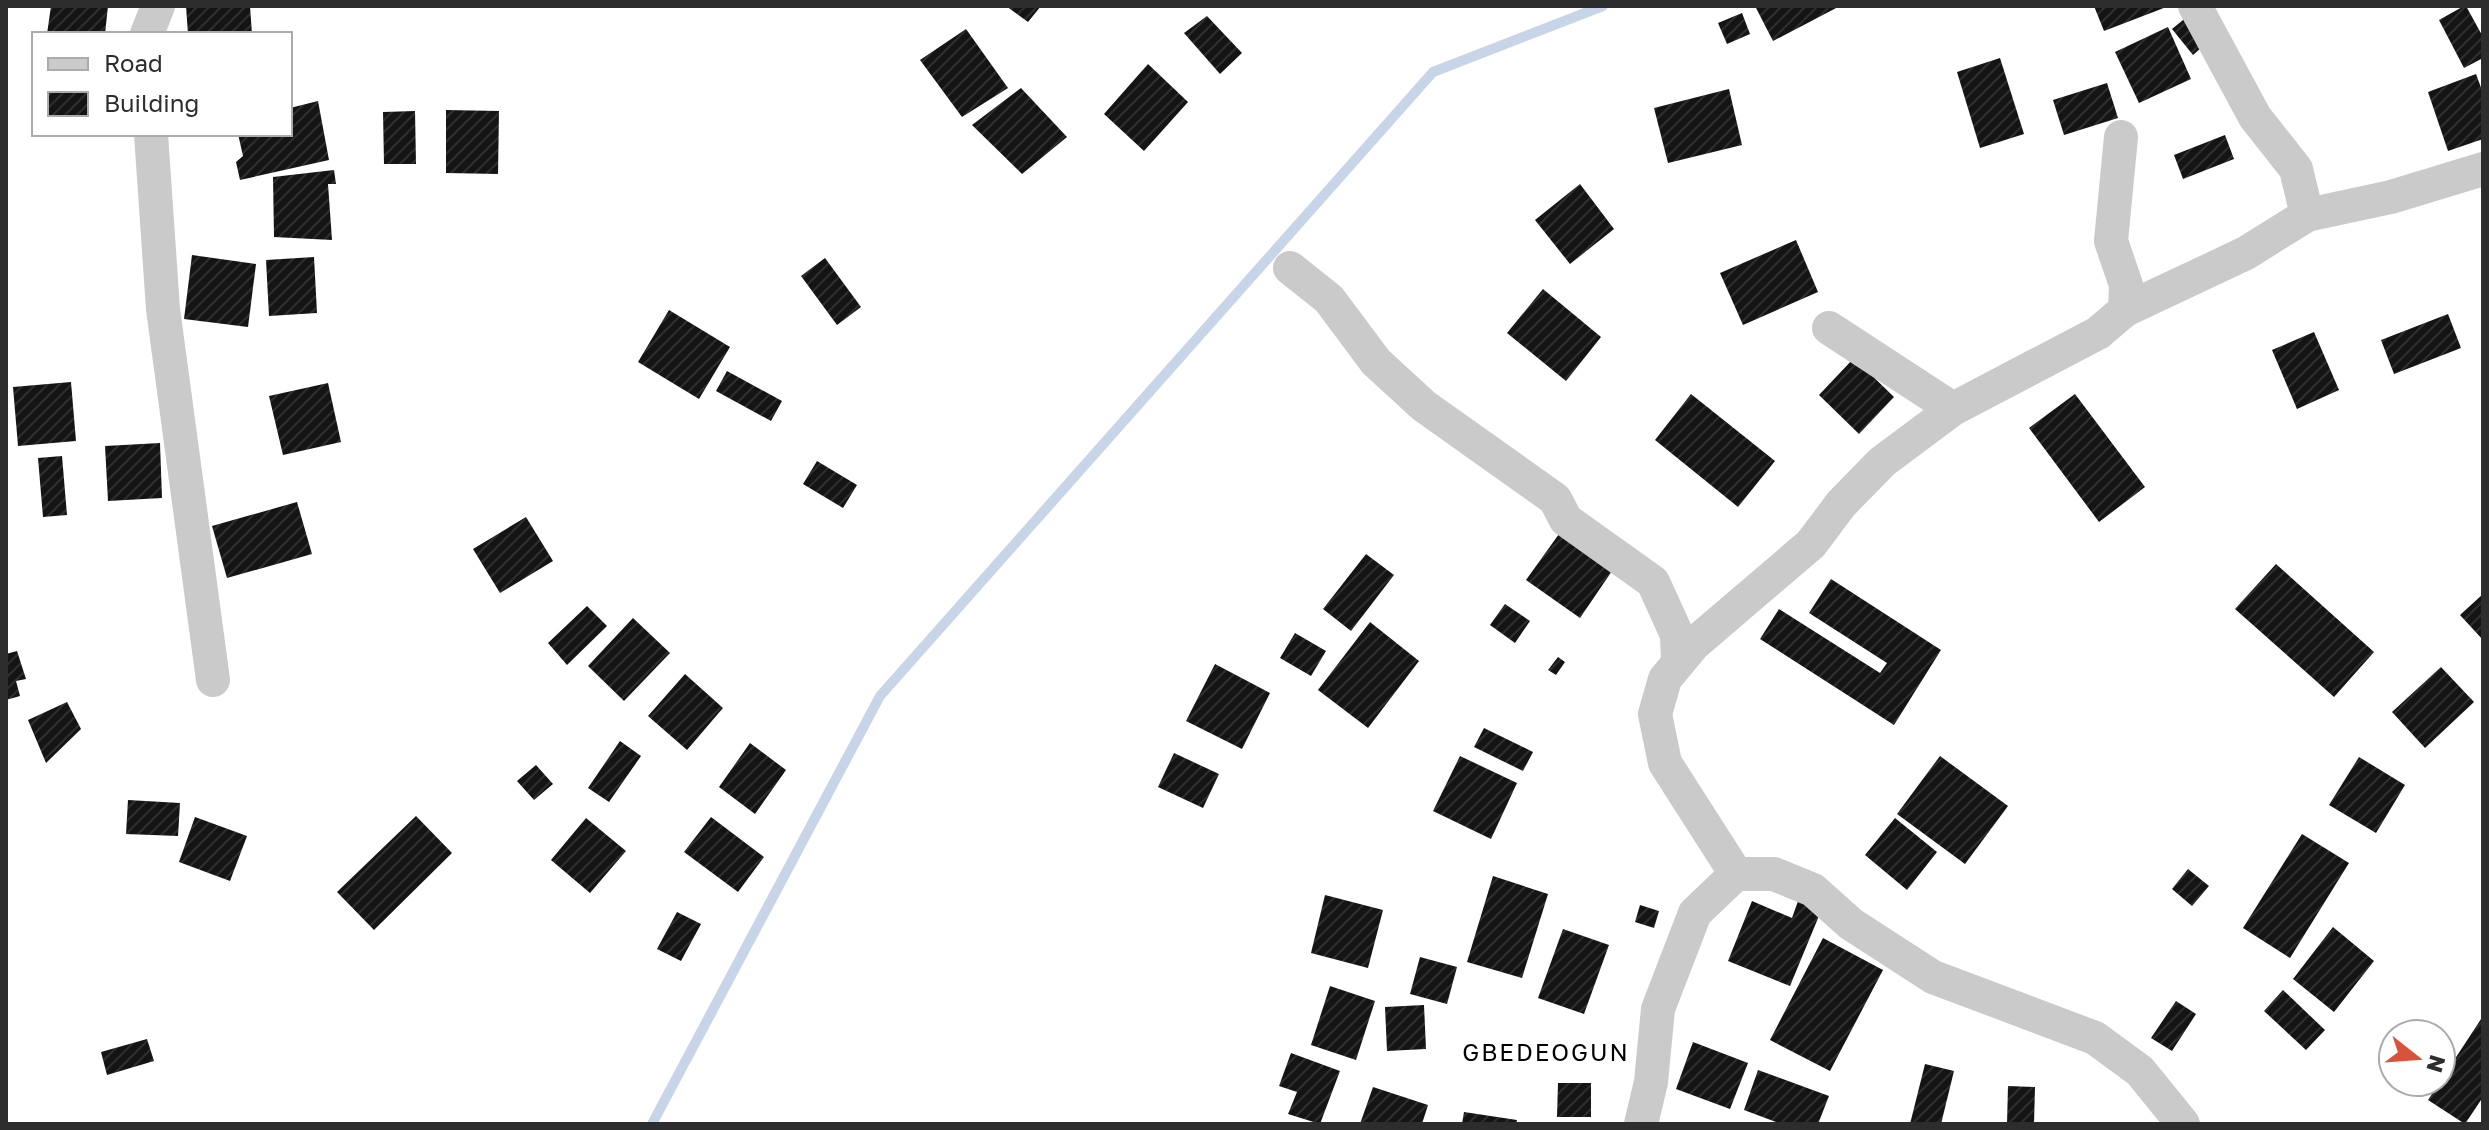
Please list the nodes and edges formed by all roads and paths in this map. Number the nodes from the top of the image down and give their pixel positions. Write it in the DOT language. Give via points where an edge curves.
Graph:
graph roads {
  1 [pos="158,6"];
  2 [pos="2195,6"];
  3 [pos="148,32"];
  4 [pos="151,136"];
  5 [pos="2121,137"];
  6 [pos="2483,169"];
  7 [pos="2307,215"];
  8 [pos="1290,268"];
  9 [pos="2125,310"];
  10 [pos="1829,328"];
  11 [pos="1953,409"];
  12 [pos="1678,662"];
  13 [pos="213,680"];
  14 [pos="1736,874"];
  15 [pos="1641,1124"];
  16 [pos="2183,1124"];
  1 -- 3 [label="street"];
  2 -- 7 [label="street" via="2255,117 2296,169"];
  4 -- 13 [label="street" via="163,309"];
  5 -- 9 [label="street" via="2111,241 2126,285"];
  6 -- 7 [label="street"];
  7 -- 9 [label="street" via="2246,253"];
  8 -- 12 [label="street" via="1329,299 1376,362 1424,406 1555,499 1566,520 1653,582 1677,635"];
  9 -- 11 [label="street" via="2098,333"];
  10 -- 11 [label="street"];
  11 -- 12 [label="street" via="1882,462 1811,544"];
  12 -- 14 [label="street" via="1665,679 1655,714 1665,763"];
  14 -- 15 [label="street" via="1695,913 1658,1009"];
  14 -- 16 [label="street" via="1774,874 1813,890 1851,924 1933,977 2095,1038 2140,1071"];
}
